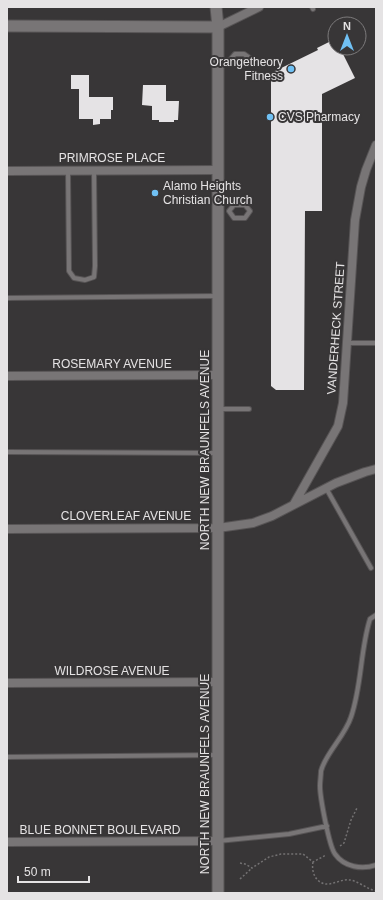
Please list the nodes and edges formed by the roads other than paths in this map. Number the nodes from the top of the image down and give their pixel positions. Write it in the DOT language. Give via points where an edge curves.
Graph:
graph roads {
  1 [pos="216,7"];
  2 [pos="254,8"];
  3 [pos="7,26"];
  4 [pos="218,27"];
  5 [pos="218,60"];
  6 [pos="230,60"];
  7 [pos="376,145"];
  8 [pos="7,170"];
  9 [pos="68,170"];
  10 [pos="94,170"];
  11 [pos="218,170"];
  12 [pos="229,211"];
  13 [pos="218,212"];
  14 [pos="218,296"];
  15 [pos="7,298"];
  16 [pos="348,343"];
  17 [pos="376,343"];
  18 [pos="218,375"];
  19 [pos="7,376"];
  20 [pos="218,409"];
  21 [pos="249,409"];
  22 [pos="7,452"];
  23 [pos="218,453"];
  24 [pos="376,469"];
  25 [pos="326,488"];
  26 [pos="294,505"];
  27 [pos="218,528"];
  28 [pos="7,529"];
  29 [pos="371,568"];
  30 [pos="376,615"];
  31 [pos="218,682"];
  32 [pos="7,684"];
  33 [pos="218,756"];
  34 [pos="7,757"];
  35 [pos="327,826"];
  36 [pos="218,841"];
  37 [pos="7,842"];
  38 [pos="376,865"];
  39 [pos="218,893"];
  1 -- 4 [label="street, NORTH NEW BRAUNFELS AVENUE"];
  2 -- 4 [label="street"];
  3 -- 4 [label="street"];
  4 -- 5 [label="street, NORTH NEW BRAUNFELS AVENUE"];
  5 -- 6 [label="lane"];
  5 -- 11 [label="street, NORTH NEW BRAUNFELS AVENUE"];
  6 -- 6 [label="lane" via="236,65 245,65 251,59 244,54 235,54"];
  7 -- 16 [label="street, VANDERHECK STREET" via="361,187 355,220"];
  8 -- 9 [label="street, PRIMROSE PLACE"];
  9 -- 10 [label="street, PRIMROSE PLACE"];
  9 -- 10 [label="lane" via="69,271 74,278 85,280 94,277 95,266"];
  10 -- 11 [label="street, PRIMROSE PLACE"];
  11 -- 13 [label="street, NORTH NEW BRAUNFELS AVENUE"];
  12 -- 12 [label="lane" via="234,218 245,218 250,211 245,205 234,205"];
  12 -- 13 [label="lane"];
  13 -- 14 [label="street, NORTH NEW BRAUNFELS AVENUE"];
  14 -- 15 [label="lane"];
  14 -- 18 [label="street, NORTH NEW BRAUNFELS AVENUE"];
  16 -- 17 [label="lane"];
  16 -- 26 [label="street, VANDERHECK STREET" via="343,403 338,426"];
  18 -- 19 [label="street, ROSEMARY AVENUE"];
  18 -- 20 [label="street, NORTH NEW BRAUNFELS AVENUE"];
  20 -- 21 [label="lane"];
  20 -- 23 [label="street, NORTH NEW BRAUNFELS AVENUE"];
  22 -- 23 [label="lane"];
  23 -- 27 [label="street, NORTH NEW BRAUNFELS AVENUE"];
  24 -- 25 [label="street, CLOVERLEAF AVENUE"];
  25 -- 26 [label="street, CLOVERLEAF AVENUE"];
  25 -- 29 [label="lane"];
  26 -- 27 [label="street, CLOVERLEAF AVENUE" via="260,521"];
  27 -- 28 [label="street, CLOVERLEAF AVENUE"];
  27 -- 31 [label="street, NORTH NEW BRAUNFELS AVENUE"];
  30 -- 35 [label="lane" via="370,619 365,633 351,718 322,769 320,786"];
  31 -- 32 [label="street, WILDROSE AVENUE"];
  31 -- 33 [label="street, NORTH NEW BRAUNFELS AVENUE"];
  33 -- 34 [label="lane"];
  33 -- 36 [label="street, NORTH NEW BRAUNFELS AVENUE"];
  35 -- 36 [label="lane" via="289,834"];
  35 -- 38 [label="lane" via="335,854 346,864 360,868"];
  36 -- 37 [label="street, BLUE BONNET BOULEVARD"];
  36 -- 39 [label="street, NORTH NEW BRAUNFELS AVENUE"];
}
